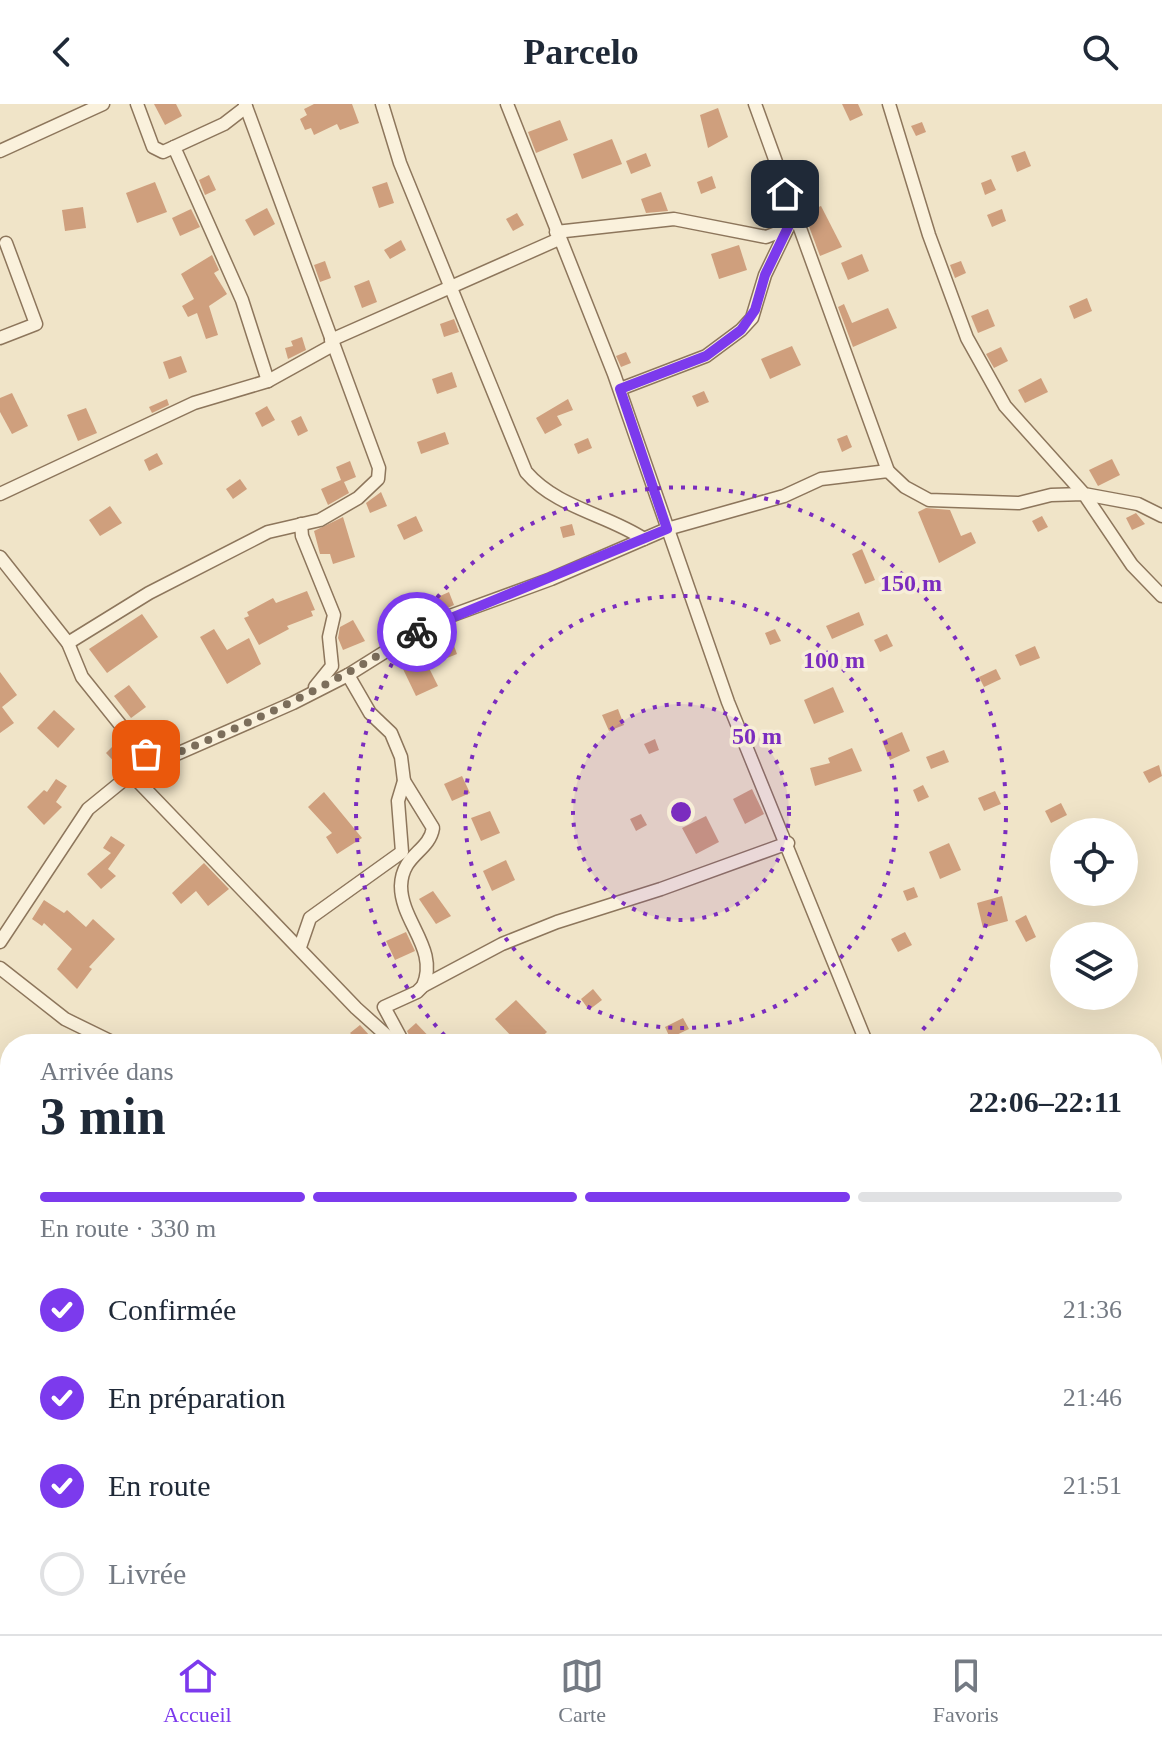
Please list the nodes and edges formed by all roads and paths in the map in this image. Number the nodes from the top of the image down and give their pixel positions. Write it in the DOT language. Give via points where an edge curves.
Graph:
graph roads {
  1 [pos="103,104"];
  2 [pos="137,104"];
  3 [pos="382,104"];
  4 [pos="507,104"];
  5 [pos="755,104"];
  6 [pos="889,104"];
  7 [pos="246,106"];
  8 [pos="174,147"];
  9 [pos="0,151"];
  10 [pos="790,223"];
  11 [pos="558,236"];
  12 [pos="6,243"];
  13 [pos="452,287"];
  14 [pos="0,338"];
  15 [pos="332,343"];
  16 [pos="268,381"];
  17 [pos="620,389"];
  18 [pos="888,471"];
  19 [pos="0,494"];
  20 [pos="1084,494"];
  21 [pos="1162,516"];
  22 [pos="301,524"];
  23 [pos="629,529"];
  24 [pos="667,529"];
  25 [pos="644,539"];
  26 [pos="622,549"];
  27 [pos="0,557"];
  28 [pos="1162,596"];
  29 [pos="68,643"];
  30 [pos="348,675"];
  31 [pos="293,703"];
  32 [pos="151,763"];
  33 [pos="131,774"];
  34 [pos="404,781"];
  35 [pos="788,843"];
  36 [pos="0,942"];
  37 [pos="300,947"];
  38 [pos="0,968"];
  39 [pos="423,986"];
  40 [pos="93,1034"];
  41 [pos="385,1034"];
  42 [pos="399,1034"];
  43 [pos="863,1034"];
  1 -- 9 [label="street"];
  2 -- 8 [label="street" via="153,147 163,152"];
  3 -- 13 [label="street" via="400,163"];
  4 -- 11 [label="street"];
  5 -- 10 [label="street"];
  6 -- 20 [label="street" via="967,338 1005,406"];
  7 -- 8 [label="street" via="224,124"];
  7 -- 15 [label="street"];
  8 -- 16 [label="street" via="242,300"];
  10 -- 11 [label="street" via="766,237 674,219"];
  10 -- 17 [label="street" via="755,310 741,330 706,356"];
  10 -- 18 [label="street" via="843,341"];
  11 -- 13 [label="street"];
  11 -- 17 [label="street"];
  12 -- 14 [label="street" via="36,324"];
  13 -- 15 [label="street"];
  13 -- 23 [label="street" via="526,472 581,510"];
  15 -- 16 [label="street"];
  15 -- 22 [label="street" via="379,475 358,498 320,520"];
  16 -- 19 [label="street" via="194,403"];
  17 -- 24 [label="street"];
  18 -- 20 [label="street" via="929,500 1019,503"];
  18 -- 24 [label="street" via="821,479 784,496"];
  20 -- 21 [label="street" via="1138,504"];
  20 -- 28 [label="street" via="1132,565"];
  22 -- 29 [label="street" via="255,539 149,593"];
  22 -- 31 [label="street" via="334,615 329,637 332,666 318,686"];
  23 -- 25 [label="street"];
  23 -- 26 [label="street"];
  24 -- 25 [label="street"];
  24 -- 35 [label="street" via="728,702"];
  25 -- 26 [label="street"];
  26 -- 30 [label="street" via="431,623"];
  27 -- 29 [label="street"];
  29 -- 32 [label="street" via="82,677"];
  30 -- 31 [label="street"];
  30 -- 34 [label="street" via="370,713 391,733"];
  31 -- 32 [label="street"];
  32 -- 33 [label="street"];
  33 -- 36 [label="street" via="88,809"];
  33 -- 37 [label="street"];
  34 -- 37 [label="street" via="398,801 402,852 310,918"];
  34 -- 39 [label="street" via="433,828 408,860 401,885 403,908 427,957"];
  35 -- 39 [label="street" via="557,922"];
  35 -- 43 [label="street"];
  37 -- 41 [label="street"];
  38 -- 40 [label="street" via="65,1019"];
  39 -- 42 [label="street" via="384,1007"];
}
